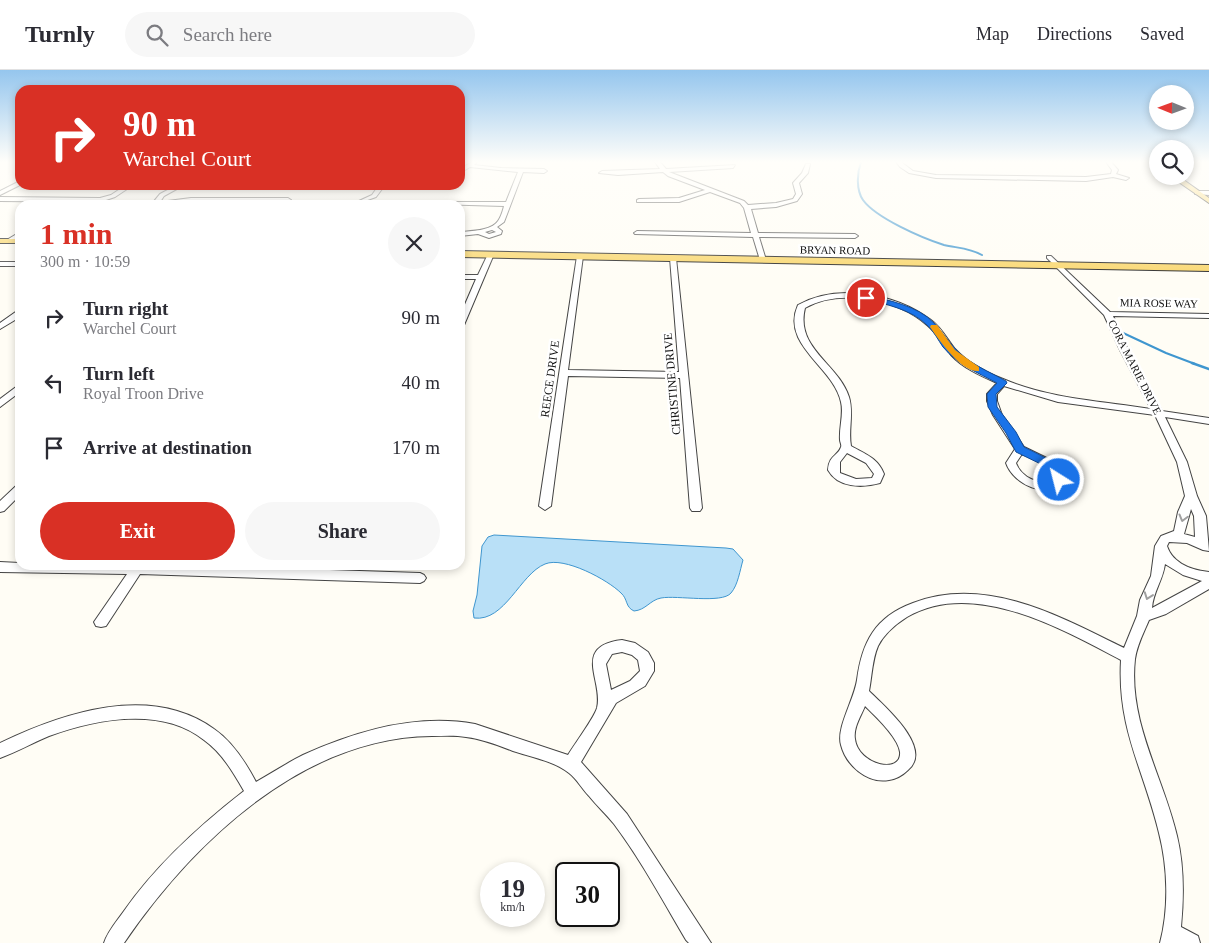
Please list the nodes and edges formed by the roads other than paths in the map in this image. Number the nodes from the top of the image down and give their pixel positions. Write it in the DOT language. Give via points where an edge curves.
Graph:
graph roads {
  1 [pos="741,203"];
  2 [pos="785,203"];
  3 [pos="465,204"];
  4 [pos="509,204"];
  5 [pos="746,207"];
  6 [pos="465,233"];
  7 [pos="637,233"];
  8 [pos="755,235"];
  9 [pos="855,236"];
  10 [pos="465,254"];
  11 [pos="491,254"];
  12 [pos="580,256"];
  13 [pos="1049,257"];
  14 [pos="672,258"];
  15 [pos="763,260"];
  16 [pos="0,264"];
  17 [pos="10,264"];
  18 [pos="15,264"];
  19 [pos="1058,265"];
  20 [pos="1209,268"];
  21 [pos="0,270"];
  22 [pos="465,277"];
  23 [pos="481,278"];
  24 [pos="465,314"];
  25 [pos="1108,314"];
  26 [pos="15,316"];
  27 [pos="1209,316"];
  28 [pos="0,327"];
  29 [pos="563,373"];
  30 [pos="683,375"];
  31 [pos="1002,383"];
  32 [pos="15,391"];
  33 [pos="0,404"];
  34 [pos="1158,412"];
  35 [pos="1209,421"];
  36 [pos="846,448"];
  37 [pos="1020,450"];
  38 [pos="15,494"];
  39 [pos="1191,496"];
  40 [pos="545,506"];
  41 [pos="0,508"];
  42 [pos="696,508"];
  43 [pos="1172,537"];
  44 [pos="1207,547"];
  45 [pos="1162,549"];
  46 [pos="0,567"];
  47 [pos="15,567"];
  48 [pos="121,570"];
  49 [pos="162,570"];
  50 [pos="351,570"];
  51 [pos="136,571"];
  52 [pos="1209,577"];
  53 [pos="420,578"];
  54 [pos="1209,583"];
  55 [pos="1144,616"];
  56 [pos="101,622"];
  57 [pos="1128,657"];
  58 [pos="862,693"];
  59 [pos="604,707"];
  60 [pos="0,751"];
  61 [pos="571,764"];
  62 [pos="254,794"];
  63 [pos="1171,938"];
  64 [pos="113,943"];
  65 [pos="702,943"];
  66 [pos="1191,943"];
  1 -- 5 [label="street"];
  2 -- 5 [label="street"];
  3 -- 4 [label="street"];
  4 -- 6 [label="street" via="501,222 492,228 499,233 489,236 477,232"];
  5 -- 8 [label="street"];
  7 -- 8 [label="street"];
  8 -- 9 [label="street"];
  8 -- 15 [label="street"];
  10 -- 11 [label="main road, BRYAN ROAD"];
  11 -- 12 [label="main road, BRYAN ROAD"];
  11 -- 23 [label="street"];
  12 -- 14 [label="main road, BRYAN ROAD"];
  12 -- 29 [label="street, REECE DRIVE"];
  13 -- 19 [label="street, CORA MARIE DRIVE"];
  14 -- 15 [label="main road, BRYAN ROAD"];
  14 -- 30 [label="street, CHRISTINE DRIVE"];
  15 -- 19 [label="main road, BRYAN ROAD"];
  16 -- 17 [label="street"];
  17 -- 18 [label="street"];
  17 -- 21 [label="street"];
  19 -- 20 [label="main road, BRYAN ROAD"];
  19 -- 25 [label="street, CORA MARIE DRIVE"];
  22 -- 23 [label="street"];
  23 -- 24 [label="street"];
  25 -- 27 [label="street, MIA ROSE WAY"];
  25 -- 34 [label="street, CORA MARIE DRIVE"];
  26 -- 28 [label="street"];
  29 -- 30 [label="street"];
  29 -- 40 [label="street, REECE DRIVE"];
  30 -- 42 [label="street, CHRISTINE DRIVE"];
  31 -- 34 [label="street" via="1069,401"];
  31 -- 36 [label="street" via="964,362 930,323 909,310 889,302 856,296 824,296 811,300 800,307 799,326 809,348 845,397 848,412"];
  31 -- 37 [label="street" via="992,394 992,407"];
  32 -- 33 [label="street"];
  34 -- 35 [label="street"];
  34 -- 39 [label="street, CORA MARIE DRIVE" via="1182,462"];
  38 -- 41 [label="street"];
  39 -- 43 [label="street, one-way" via="1179,533"];
  39 -- 44 [label="street, CORA MARIE DRIVE" via="1200,516 1201,537"];
  43 -- 44 [label="street" via="1186,538"];
  43 -- 45 [label="street" via="1163,541"];
  45 -- 52 [label="street" via="1181,569"];
  45 -- 55 [label="street, one-way"];
  46 -- 47 [label="street"];
  48 -- 51 [label="street"];
  49 -- 51 [label="street"];
  50 -- 53 [label="street"];
  51 -- 56 [label="street"];
  54 -- 55 [label="street"];
  55 -- 57 [label="street"];
  57 -- 58 [label="street" via="1063,624 1018,606 989,600 944,600 921,604 901,614 880,632 867,654"];
  57 -- 63 [label="street" via="1132,722 1166,826 1172,855"];
  58 -- 58 [label="street" via="846,736 850,751 859,762 875,771 888,773 898,770 907,759 904,739"];
  59 -- 61 [label="street"];
  60 -- 62 [label="street" via="48,730 84,719 121,713 156,714 175,718 207,733 225,748"];
  61 -- 62 [label="street" via="478,732 420,729 366,739 310,759"];
  61 -- 65 [label="street" via="624,823"];
  62 -- 64 [label="street" via="216,822 168,868 137,906"];
  63 -- 66 [label="street"];
}
